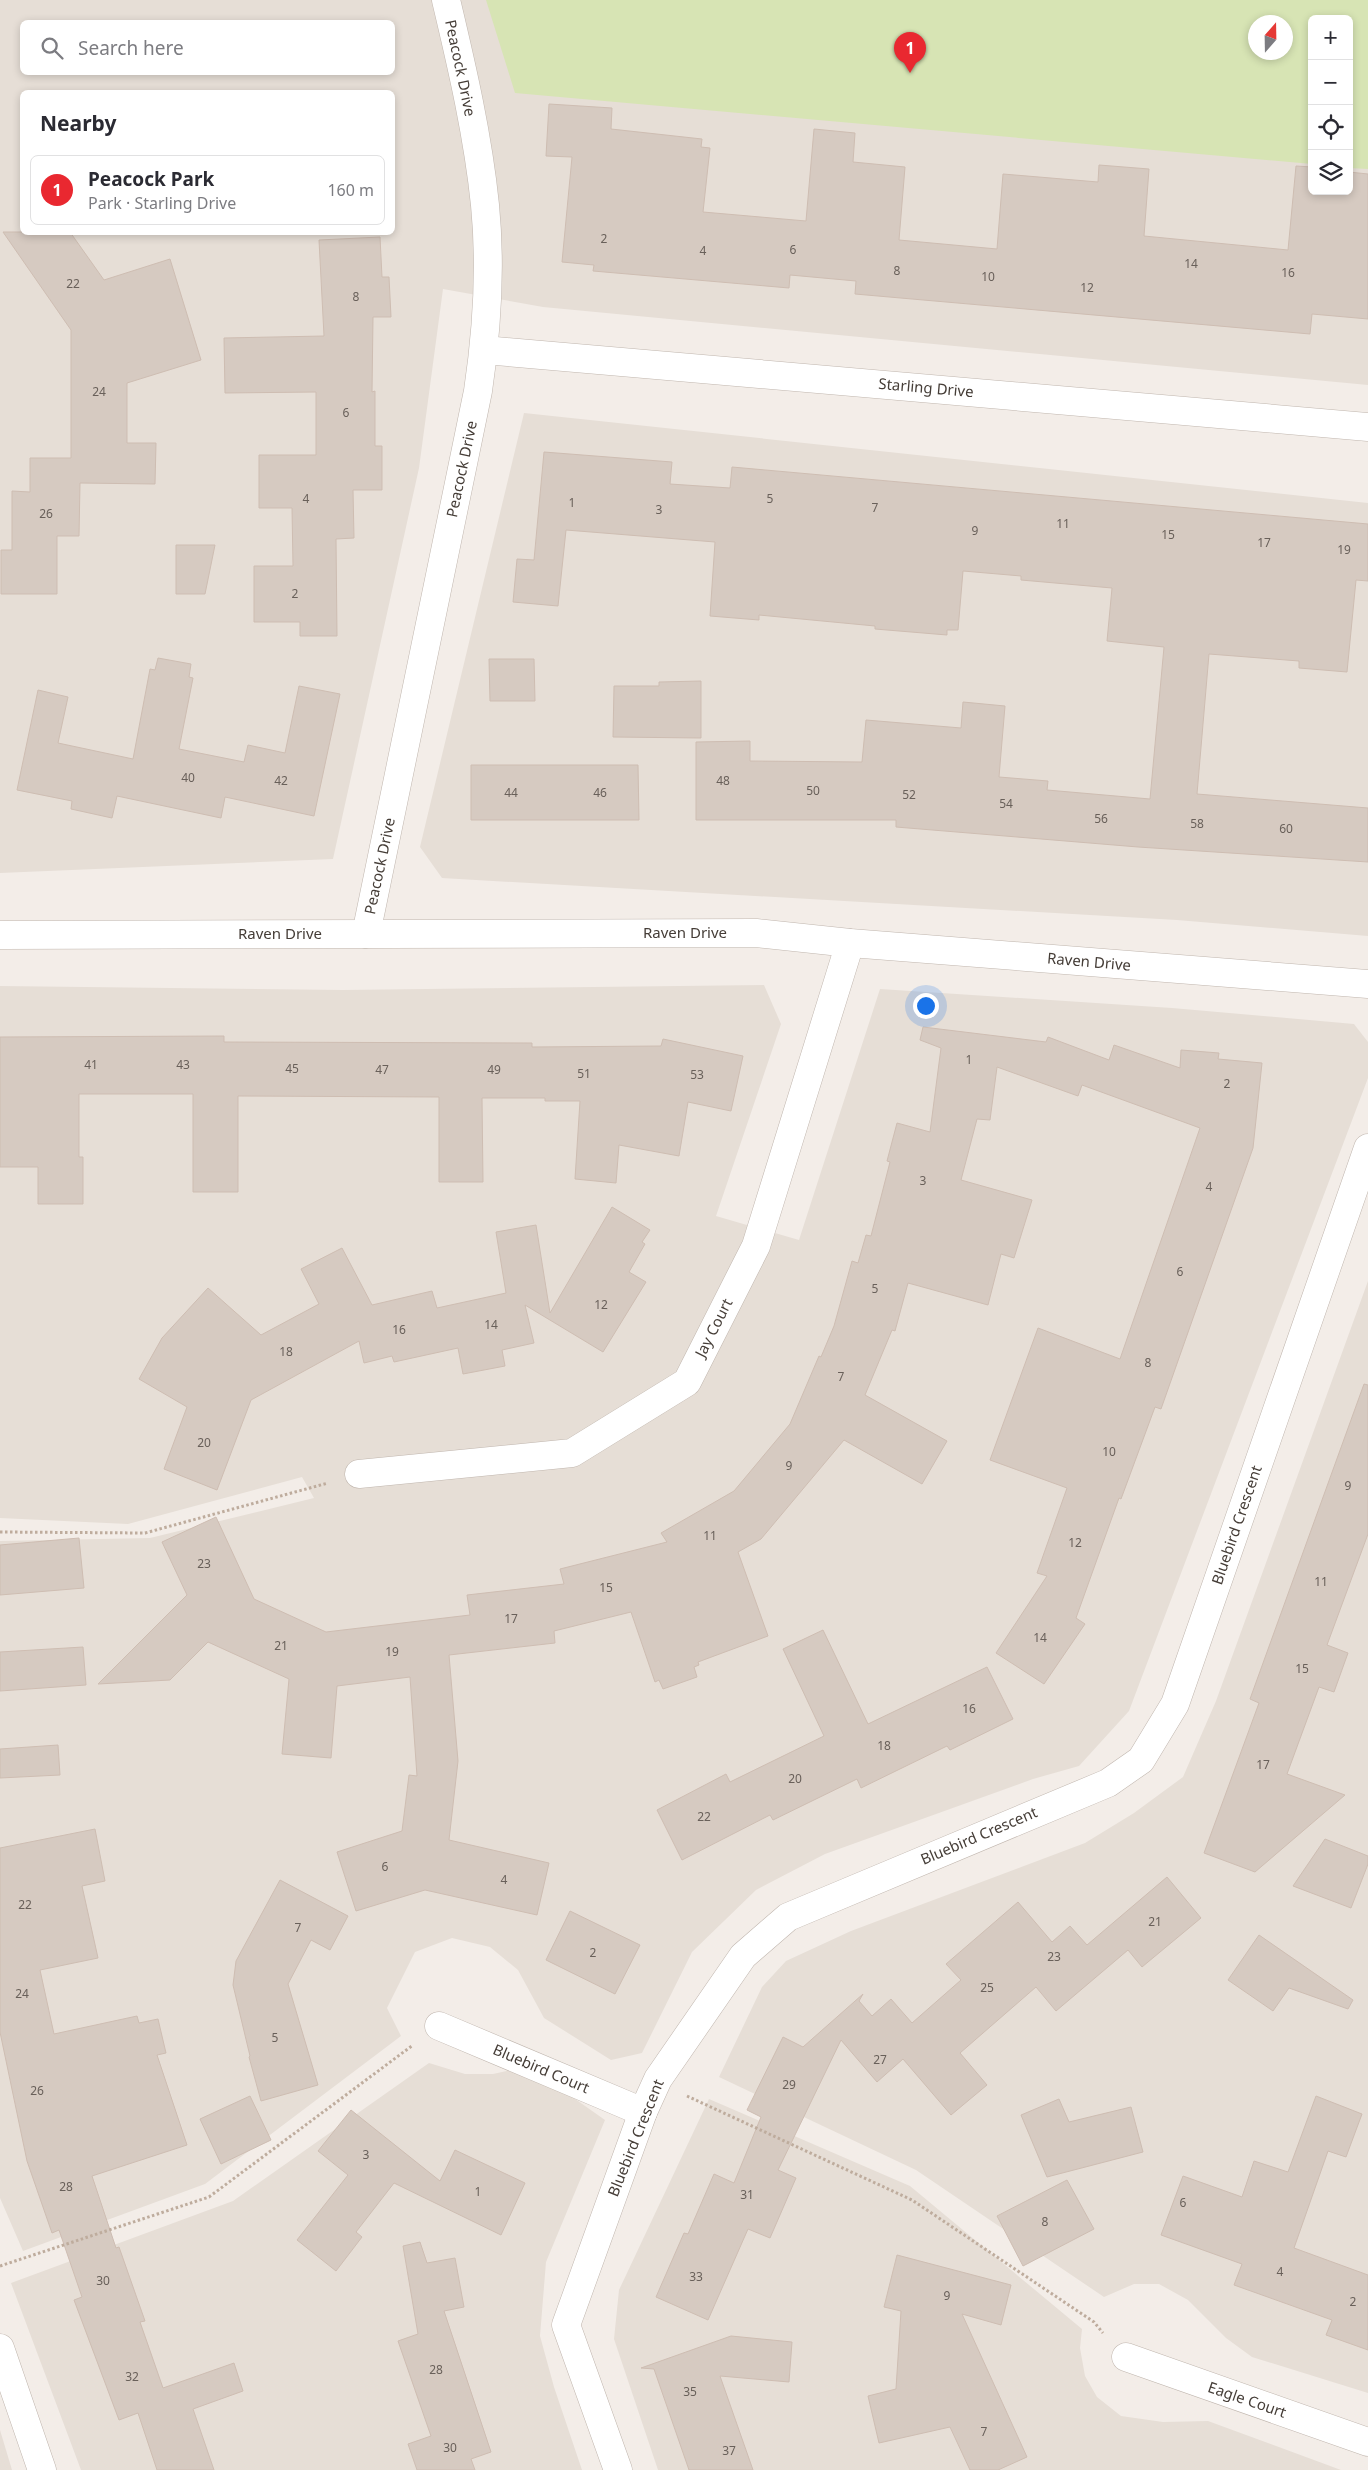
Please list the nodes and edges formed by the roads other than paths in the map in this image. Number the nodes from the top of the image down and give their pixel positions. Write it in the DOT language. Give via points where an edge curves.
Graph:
graph roads {
  1 [pos="446,0"];
  2 [pos="484,350"];
  3 [pos="1368,427"];
  4 [pos="366,934"];
  5 [pos="0,935"];
  6 [pos="850,943"];
  7 [pos="1368,984"];
  8 [pos="1368,1148"];
  9 [pos="359,1474"];
  10 [pos="439,2026"];
  11 [pos="643,2112"];
  12 [pos="0,2348"];
  13 [pos="1126,2357"];
  14 [pos="1368,2442"];
  15 [pos="42,2470"];
  16 [pos="618,2470"];
  1 -- 2 [label="street, Peacock Drive" via="463,69 485,205"];
  2 -- 3 [label="street, Starling Drive"];
  2 -- 4 [label="street, Peacock Drive"];
  4 -- 5 [label="street, Raven Drive"];
  4 -- 6 [label="street, Raven Drive" via="756,933"];
  6 -- 7 [label="street, Raven Drive"];
  6 -- 9 [label="street, Jay Court" via="756,1246 687,1382 572,1453"];
  8 -- 11 [label="street, Bluebird Crescent" via="1175,1704 1141,1760 1108,1783 788,1918 743,1956 658,2079"];
  10 -- 11 [label="street, Bluebird Court"];
  11 -- 16 [label="street, Bluebird Crescent" via="566,2324"];
  12 -- 15 [label="street"];
  13 -- 14 [label="street, Eagle Court"];
}
